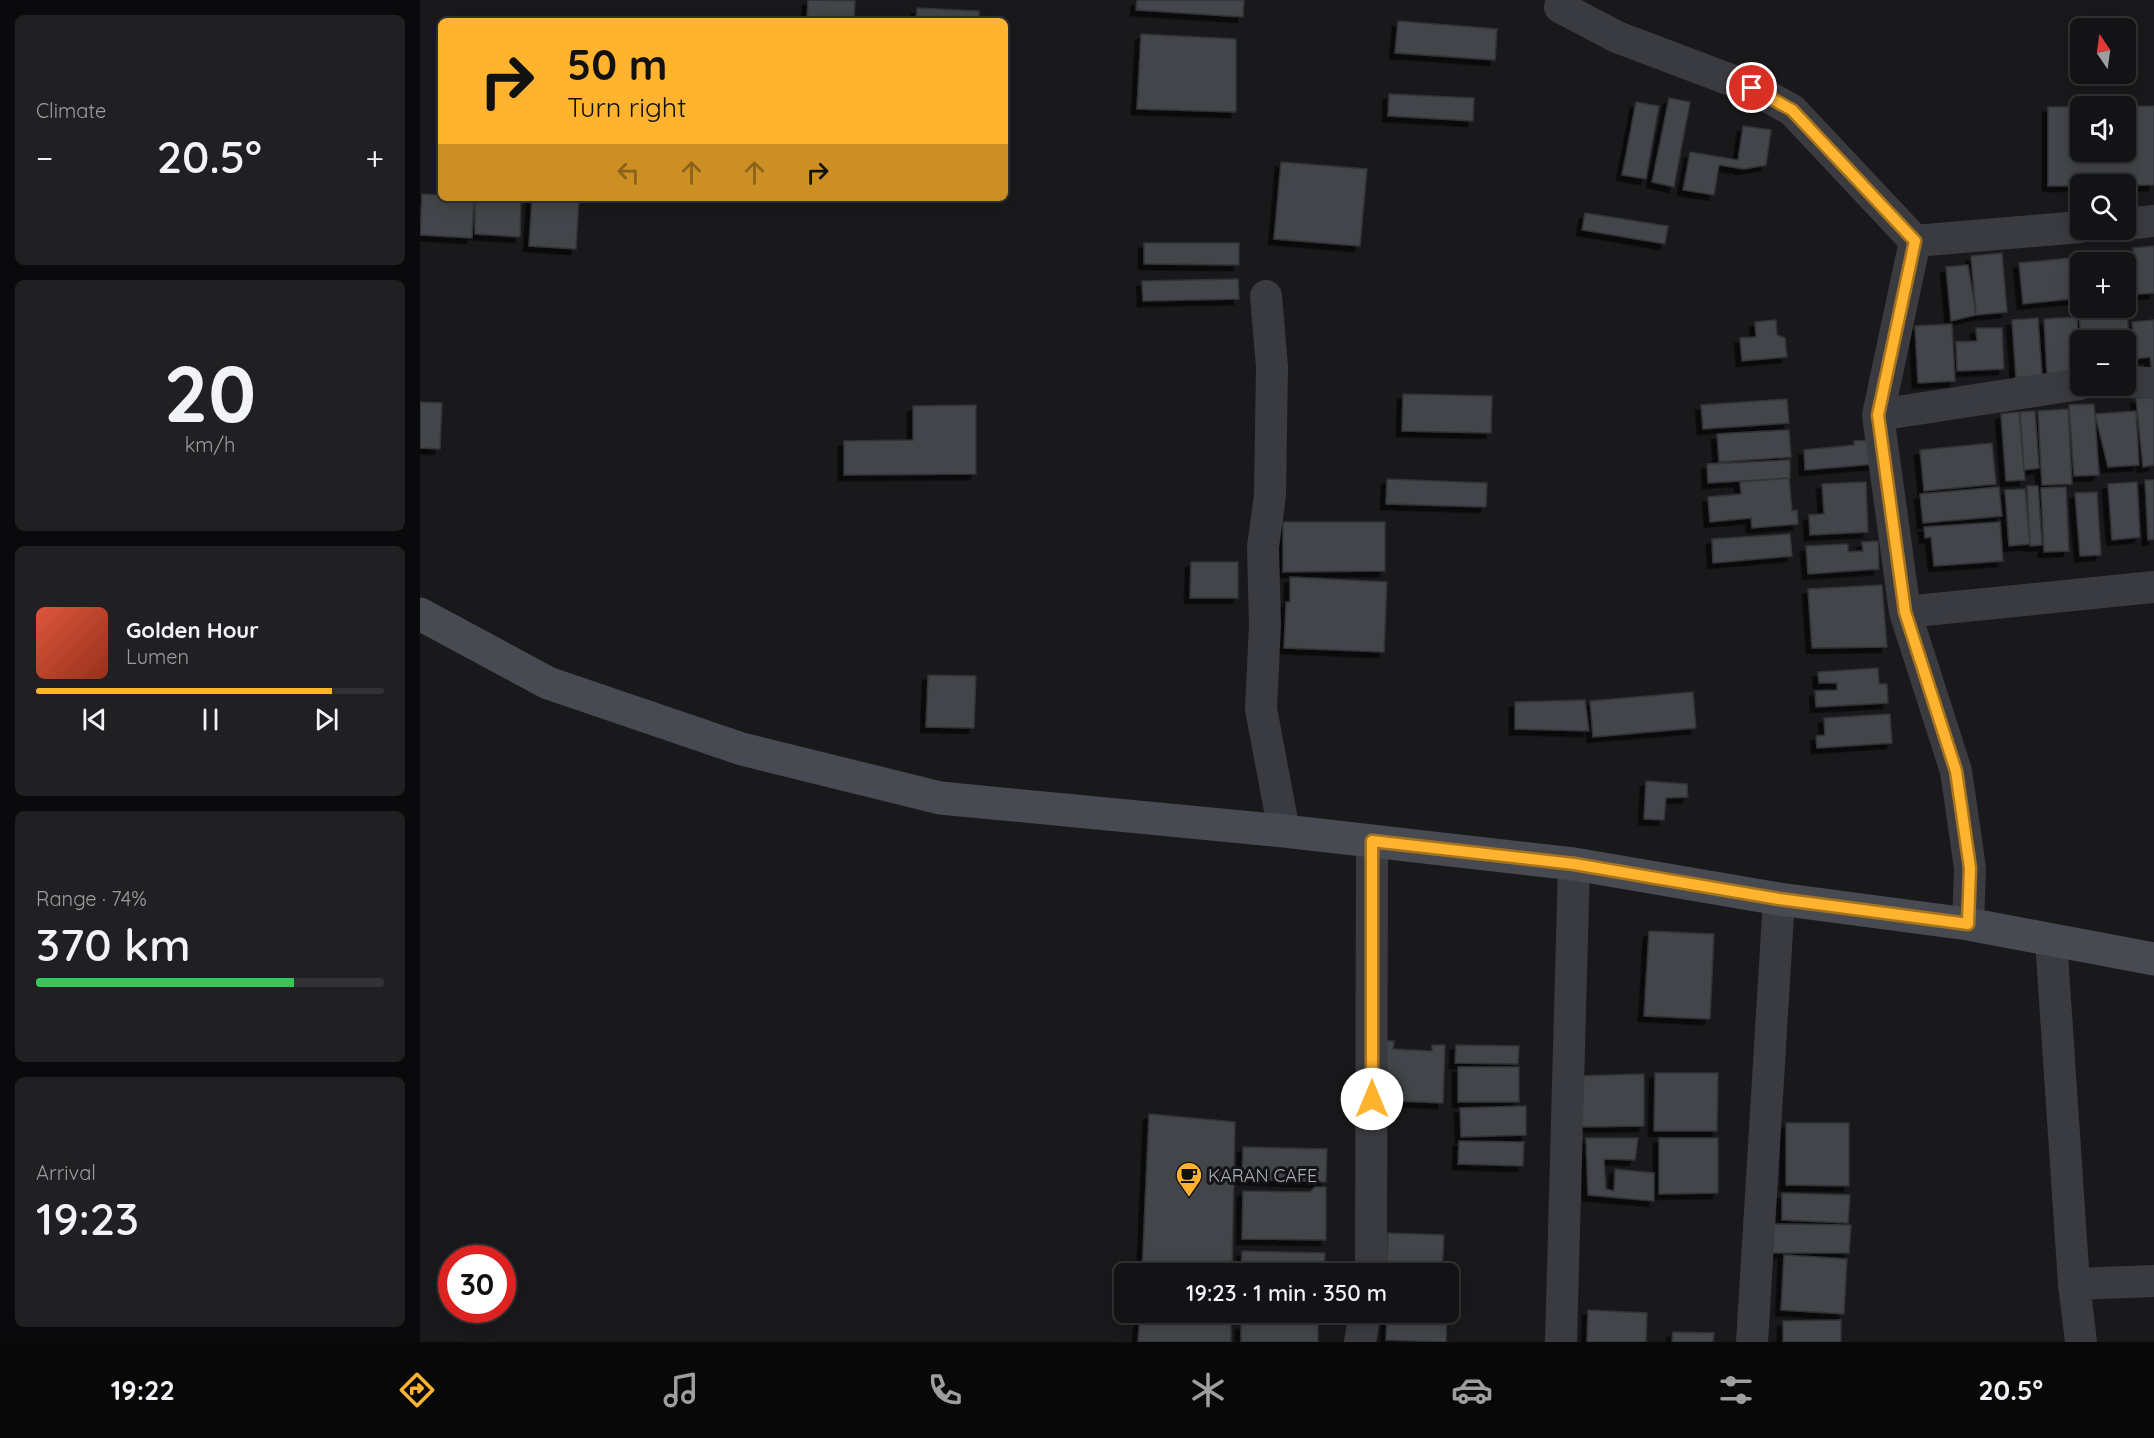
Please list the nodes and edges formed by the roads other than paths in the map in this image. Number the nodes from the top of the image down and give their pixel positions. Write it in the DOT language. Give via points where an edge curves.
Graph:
graph roads {
  1 [pos="1560,7"];
  2 [pos="2154,221"];
  3 [pos="2136,223"];
  4 [pos="2070,229"];
  5 [pos="1915,241"];
  6 [pos="1266,296"];
  7 [pos="2136,382"];
  8 [pos="2154,383"];
  9 [pos="2070,386"];
  10 [pos="1878,415"];
  11 [pos="2154,586"];
  12 [pos="1905,612"];
  13 [pos="420,614"];
  14 [pos="1284,831"];
  15 [pos="1372,841"];
  16 [pos="1574,864"];
  17 [pos="1779,899"];
  18 [pos="1968,924"];
  19 [pos="2051,940"];
  20 [pos="2154,959"];
  21 [pos="1371,1263"];
  22 [pos="2154,1281"];
  23 [pos="2074,1284"];
  24 [pos="1363,1323"];
  25 [pos="1360,1342"];
  26 [pos="1561,1342"];
  27 [pos="1752,1342"];
  28 [pos="2081,1342"];
  1 -- 5 [label="street" via="1617,38 1752,88 1792,110"];
  2 -- 3 [label="street"];
  4 -- 5 [label="street"];
  5 -- 10 [label="street"];
  6 -- 14 [label="street" via="1272,367 1270,495 1263,547 1261,709"];
  7 -- 8 [label="street"];
  9 -- 10 [label="street"];
  10 -- 12 [label="street"];
  11 -- 12 [label="street"];
  12 -- 18 [label="street" via="1956,771 1970,868"];
  13 -- 14 [label="main road" via="548,683 742,750 940,798"];
  14 -- 15 [label="main road"];
  15 -- 16 [label="main road"];
  15 -- 21 [label="street"];
  16 -- 17 [label="main road"];
  16 -- 26 [label="street"];
  17 -- 18 [label="main road"];
  17 -- 27 [label="street"];
  18 -- 19 [label="main road"];
  19 -- 20 [label="main road"];
  19 -- 23 [label="street"];
  22 -- 23 [label="street"];
  23 -- 28 [label="street"];
  24 -- 25 [label="street"];
}
